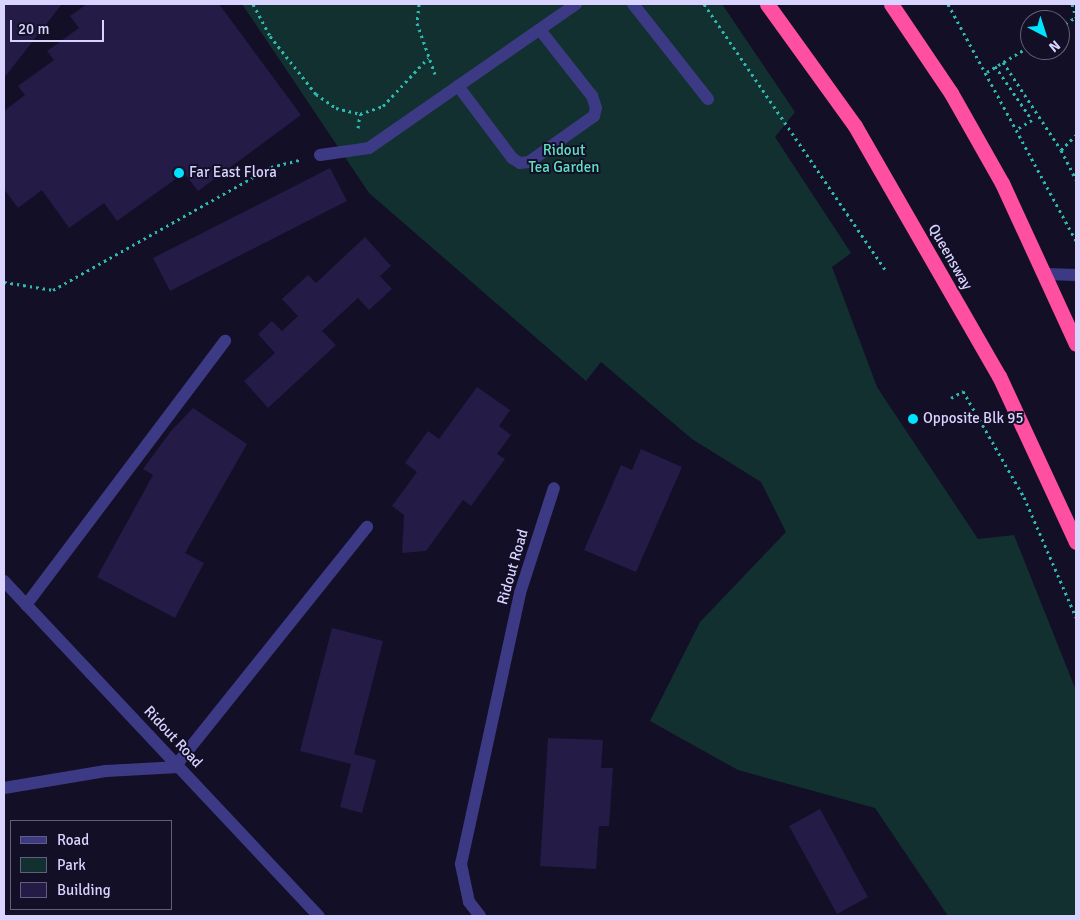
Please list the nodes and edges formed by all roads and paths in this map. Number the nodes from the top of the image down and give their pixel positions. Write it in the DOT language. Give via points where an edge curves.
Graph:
graph roads {
  1 [pos="253,4"];
  2 [pos="419,4"];
  3 [pos="576,4"];
  4 [pos="633,4"];
  5 [pos="704,4"];
  6 [pos="767,4"];
  7 [pos="891,4"];
  8 [pos="948,4"];
  9 [pos="1072,4"];
  10 [pos="1076,17"];
  11 [pos="540,30"];
  12 [pos="1020,52"];
  13 [pos="428,58"];
  14 [pos="1003,62"];
  15 [pos="995,66"];
  16 [pos="987,72"];
  17 [pos="458,86"];
  18 [pos="447,94"];
  19 [pos="708,99"];
  20 [pos="360,114"];
  21 [pos="1017,129"];
  22 [pos="1076,135"];
  23 [pos="369,148"];
  24 [pos="1060,150"];
  25 [pos="320,155"];
  26 [pos="1076,180"];
  27 [pos="1076,241"];
  28 [pos="885,269"];
  29 [pos="1047,274"];
  30 [pos="1076,276"];
  31 [pos="4,282"];
  32 [pos="1072,323"];
  33 [pos="225,341"];
  34 [pos="1076,344"];
  35 [pos="951,398"];
  36 [pos="554,488"];
  37 [pos="367,527"];
  38 [pos="1076,542"];
  39 [pos="4,581"];
  40 [pos="26,604"];
  41 [pos="1076,617"];
  42 [pos="178,766"];
  43 [pos="4,788"];
  44 [pos="319,916"];
  45 [pos="480,916"];
  1 -- 20 [label="path" via="270,36 316,94 336,108"];
  2 -- 13 [label="path" via="417,23"];
  3 -- 11 [label="street"];
  4 -- 19 [label="street"];
  5 -- 28 [label="path"];
  6 -- 38 [label="highway, Queensway" via="855,126 999,376"];
  7 -- 29 [label="highway" via="951,92 1002,183"];
  8 -- 16 [label="path"];
  9 -- 10 [label="path"];
  11 -- 17 [label="street"];
  11 -- 17 [label="street" via="592,96 596,108 594,116 529,162 520,164 512,158"];
  12 -- 14 [label="path"];
  13 -- 18 [label="path"];
  13 -- 20 [label="path" via="383,106"];
  14 -- 15 [label="path"];
  14 -- 24 [label="path"];
  15 -- 16 [label="path"];
  15 -- 21 [label="path" via="1032,120"];
  16 -- 21 [label="path"];
  17 -- 18 [label="street"];
  18 -- 23 [label="street"];
  20 -- 23 [label="path" via="358,130"];
  21 -- 27 [label="path"];
  22 -- 24 [label="path"];
  23 -- 25 [label="street"];
  24 -- 26 [label="path"];
  25 -- 31 [label="path" via="271,167 53,290"];
  29 -- 30 [label="street"];
  29 -- 32 [label="highway"];
  32 -- 34 [label="highway"];
  33 -- 40 [label="street"];
  35 -- 41 [label="path" via="963,391 1024,497"];
  36 -- 45 [label="street, Ridout Road" via="520,592 461,864 469,902"];
  37 -- 42 [label="street"];
  39 -- 40 [label="street, Ridout Road"];
  40 -- 42 [label="street, Ridout Road"];
  42 -- 43 [label="street" via="106,771"];
  42 -- 44 [label="street, Ridout Road"];
}
